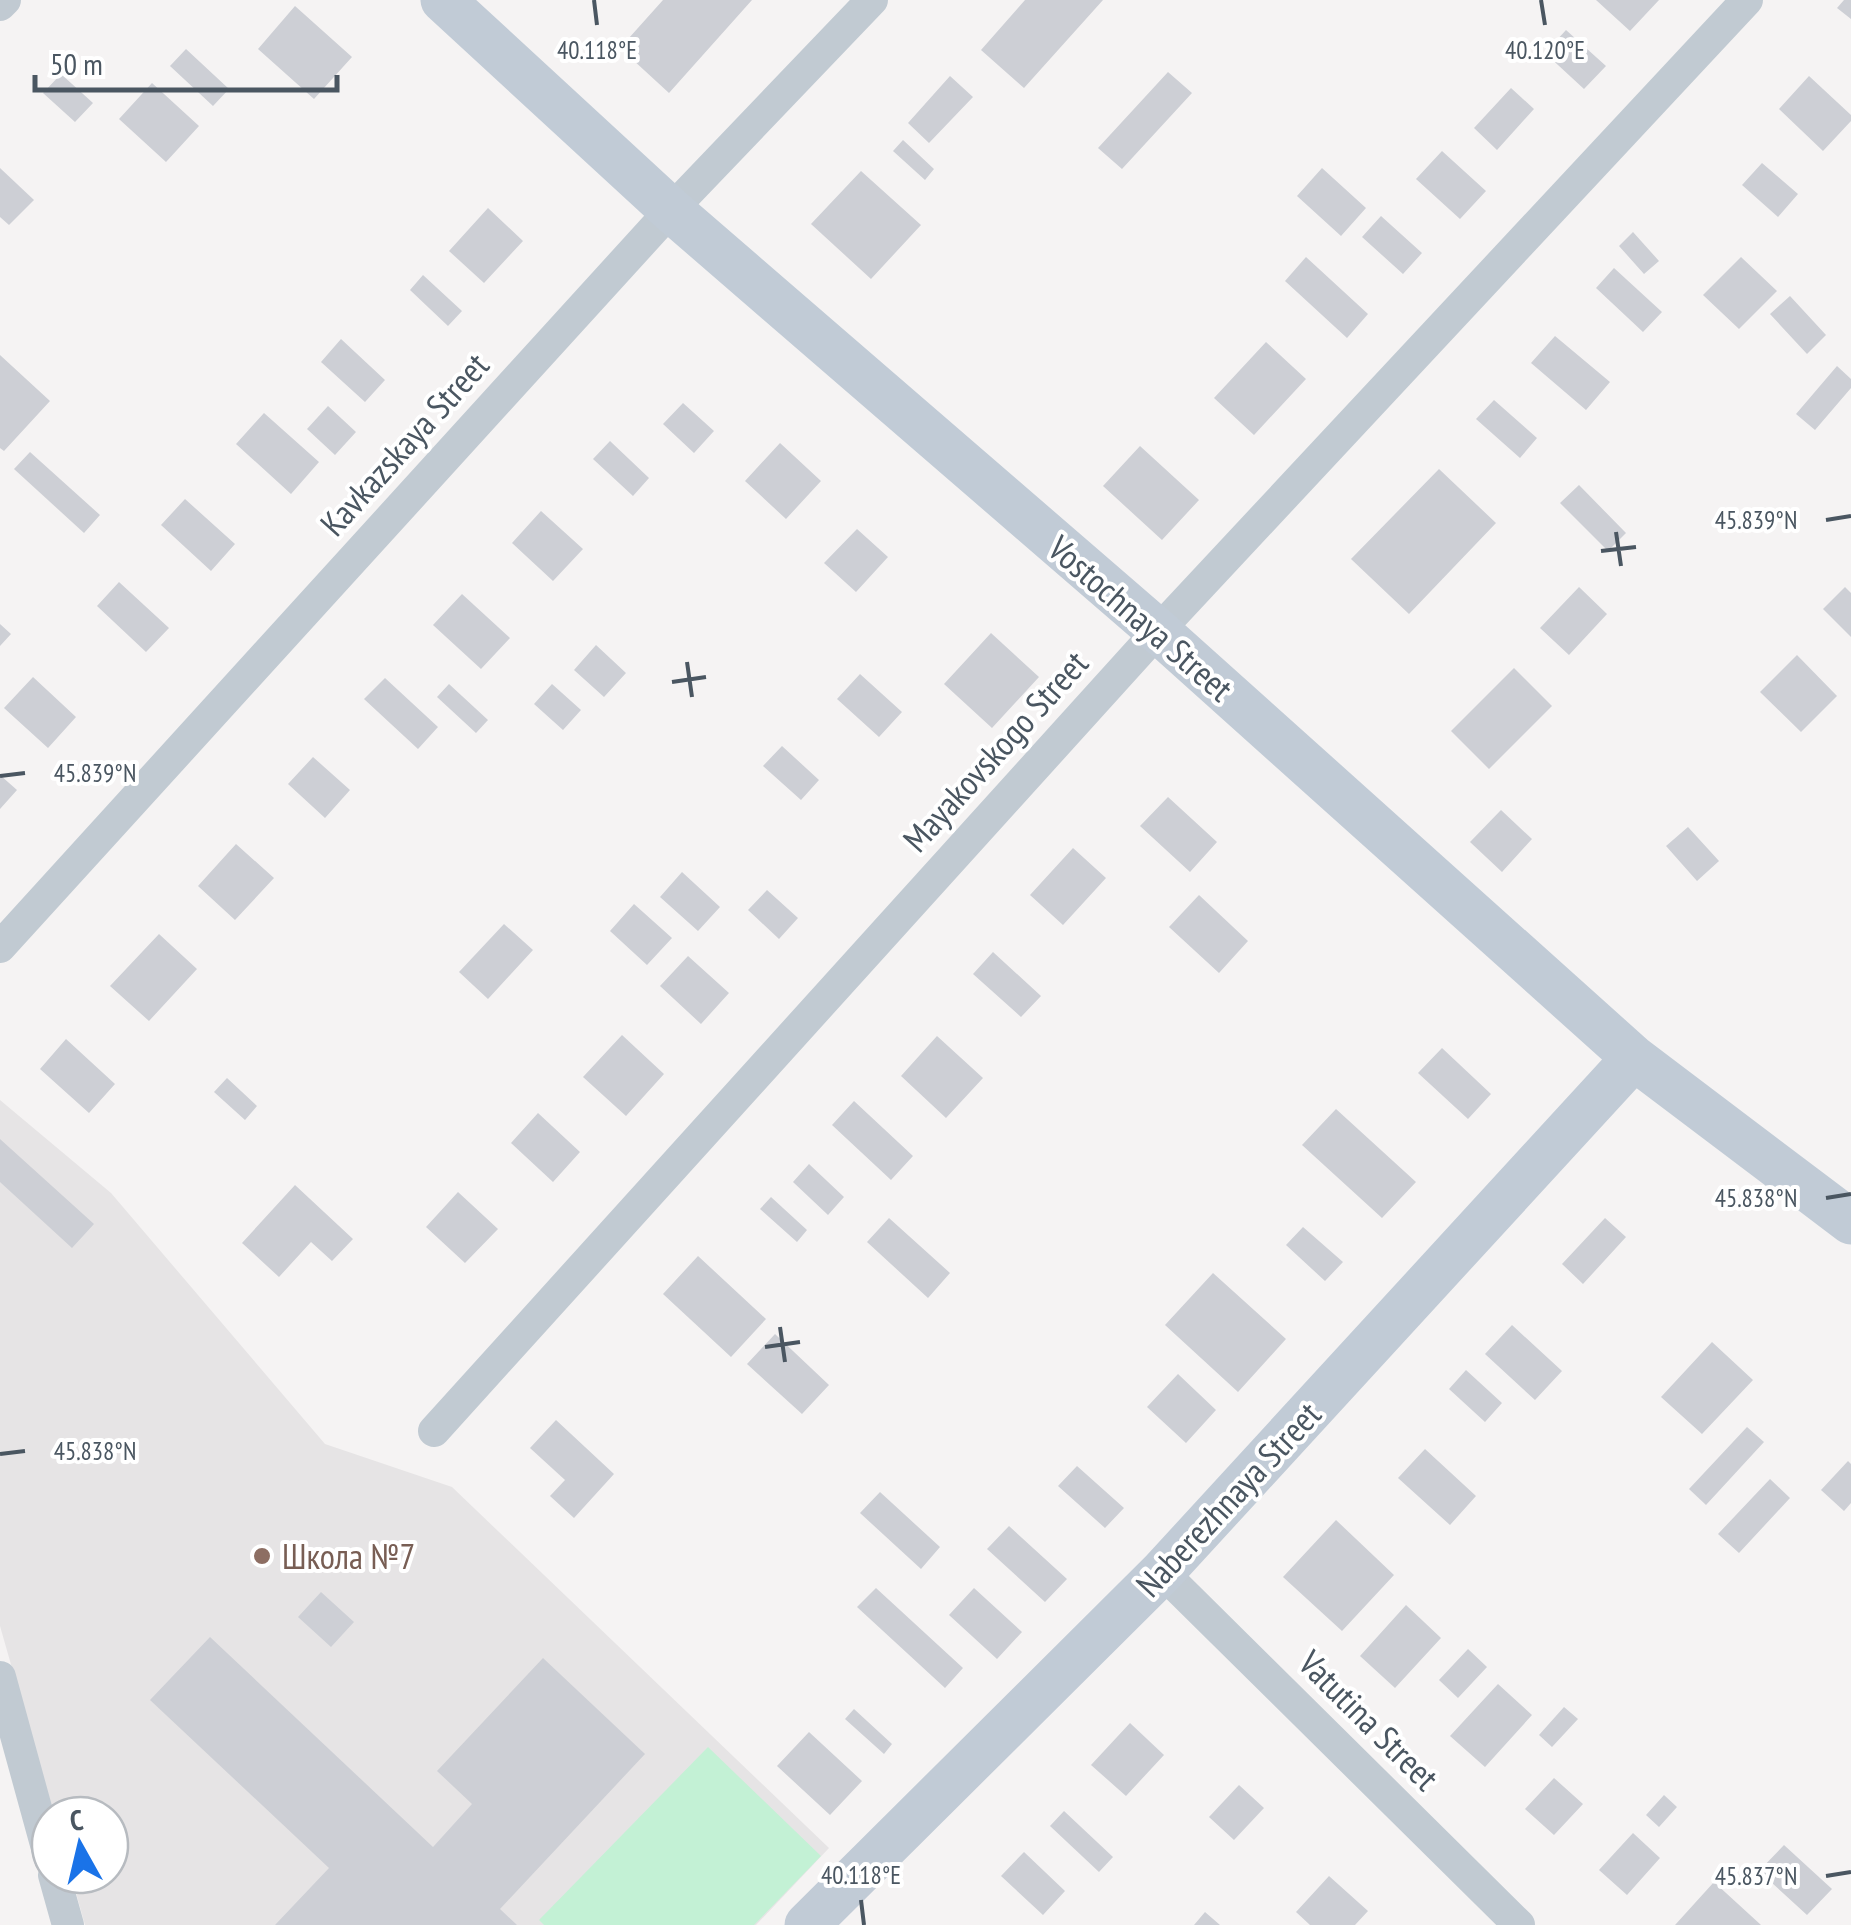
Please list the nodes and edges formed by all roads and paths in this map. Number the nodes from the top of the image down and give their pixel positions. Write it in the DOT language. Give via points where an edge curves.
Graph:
graph roads {
  1 [pos="443,0"];
  2 [pos="872,0"];
  3 [pos="1747,0"];
  4 [pos="670,210"];
  5 [pos="1158,631"];
  6 [pos="0,947"];
  7 [pos="1634,1058"];
  8 [pos="1851,1222"];
  9 [pos="434,1432"];
  10 [pos="1162,1572"];
  11 [pos="0,1677"];
  12 [pos="32,1795"];
  13 [pos="60,1895"];
  14 [pos="68,1925"];
  15 [pos="807,1925"];
  16 [pos="1519,1925"];
  1 -- 4 [label="main road, Vostochnaya Street"];
  2 -- 4 [label="street, Kavkazskaya Street"];
  3 -- 5 [label="street, Mayakovskogo Street"];
  4 -- 5 [label="main road, Vostochnaya Street"];
  4 -- 6 [label="street, Kavkazskaya Street"];
  5 -- 7 [label="main road, Vostochnaya Street"];
  5 -- 9 [label="street, Mayakovskogo Street"];
  7 -- 8 [label="main road, Vostochnaya Street"];
  7 -- 10 [label="main road, Naberezhnaya Street"];
  10 -- 15 [label="main road, Naberezhnaya Street"];
  10 -- 16 [label="street, Vatutina Street"];
  11 -- 12 [label="street"];
  13 -- 14 [label="street"];
}
